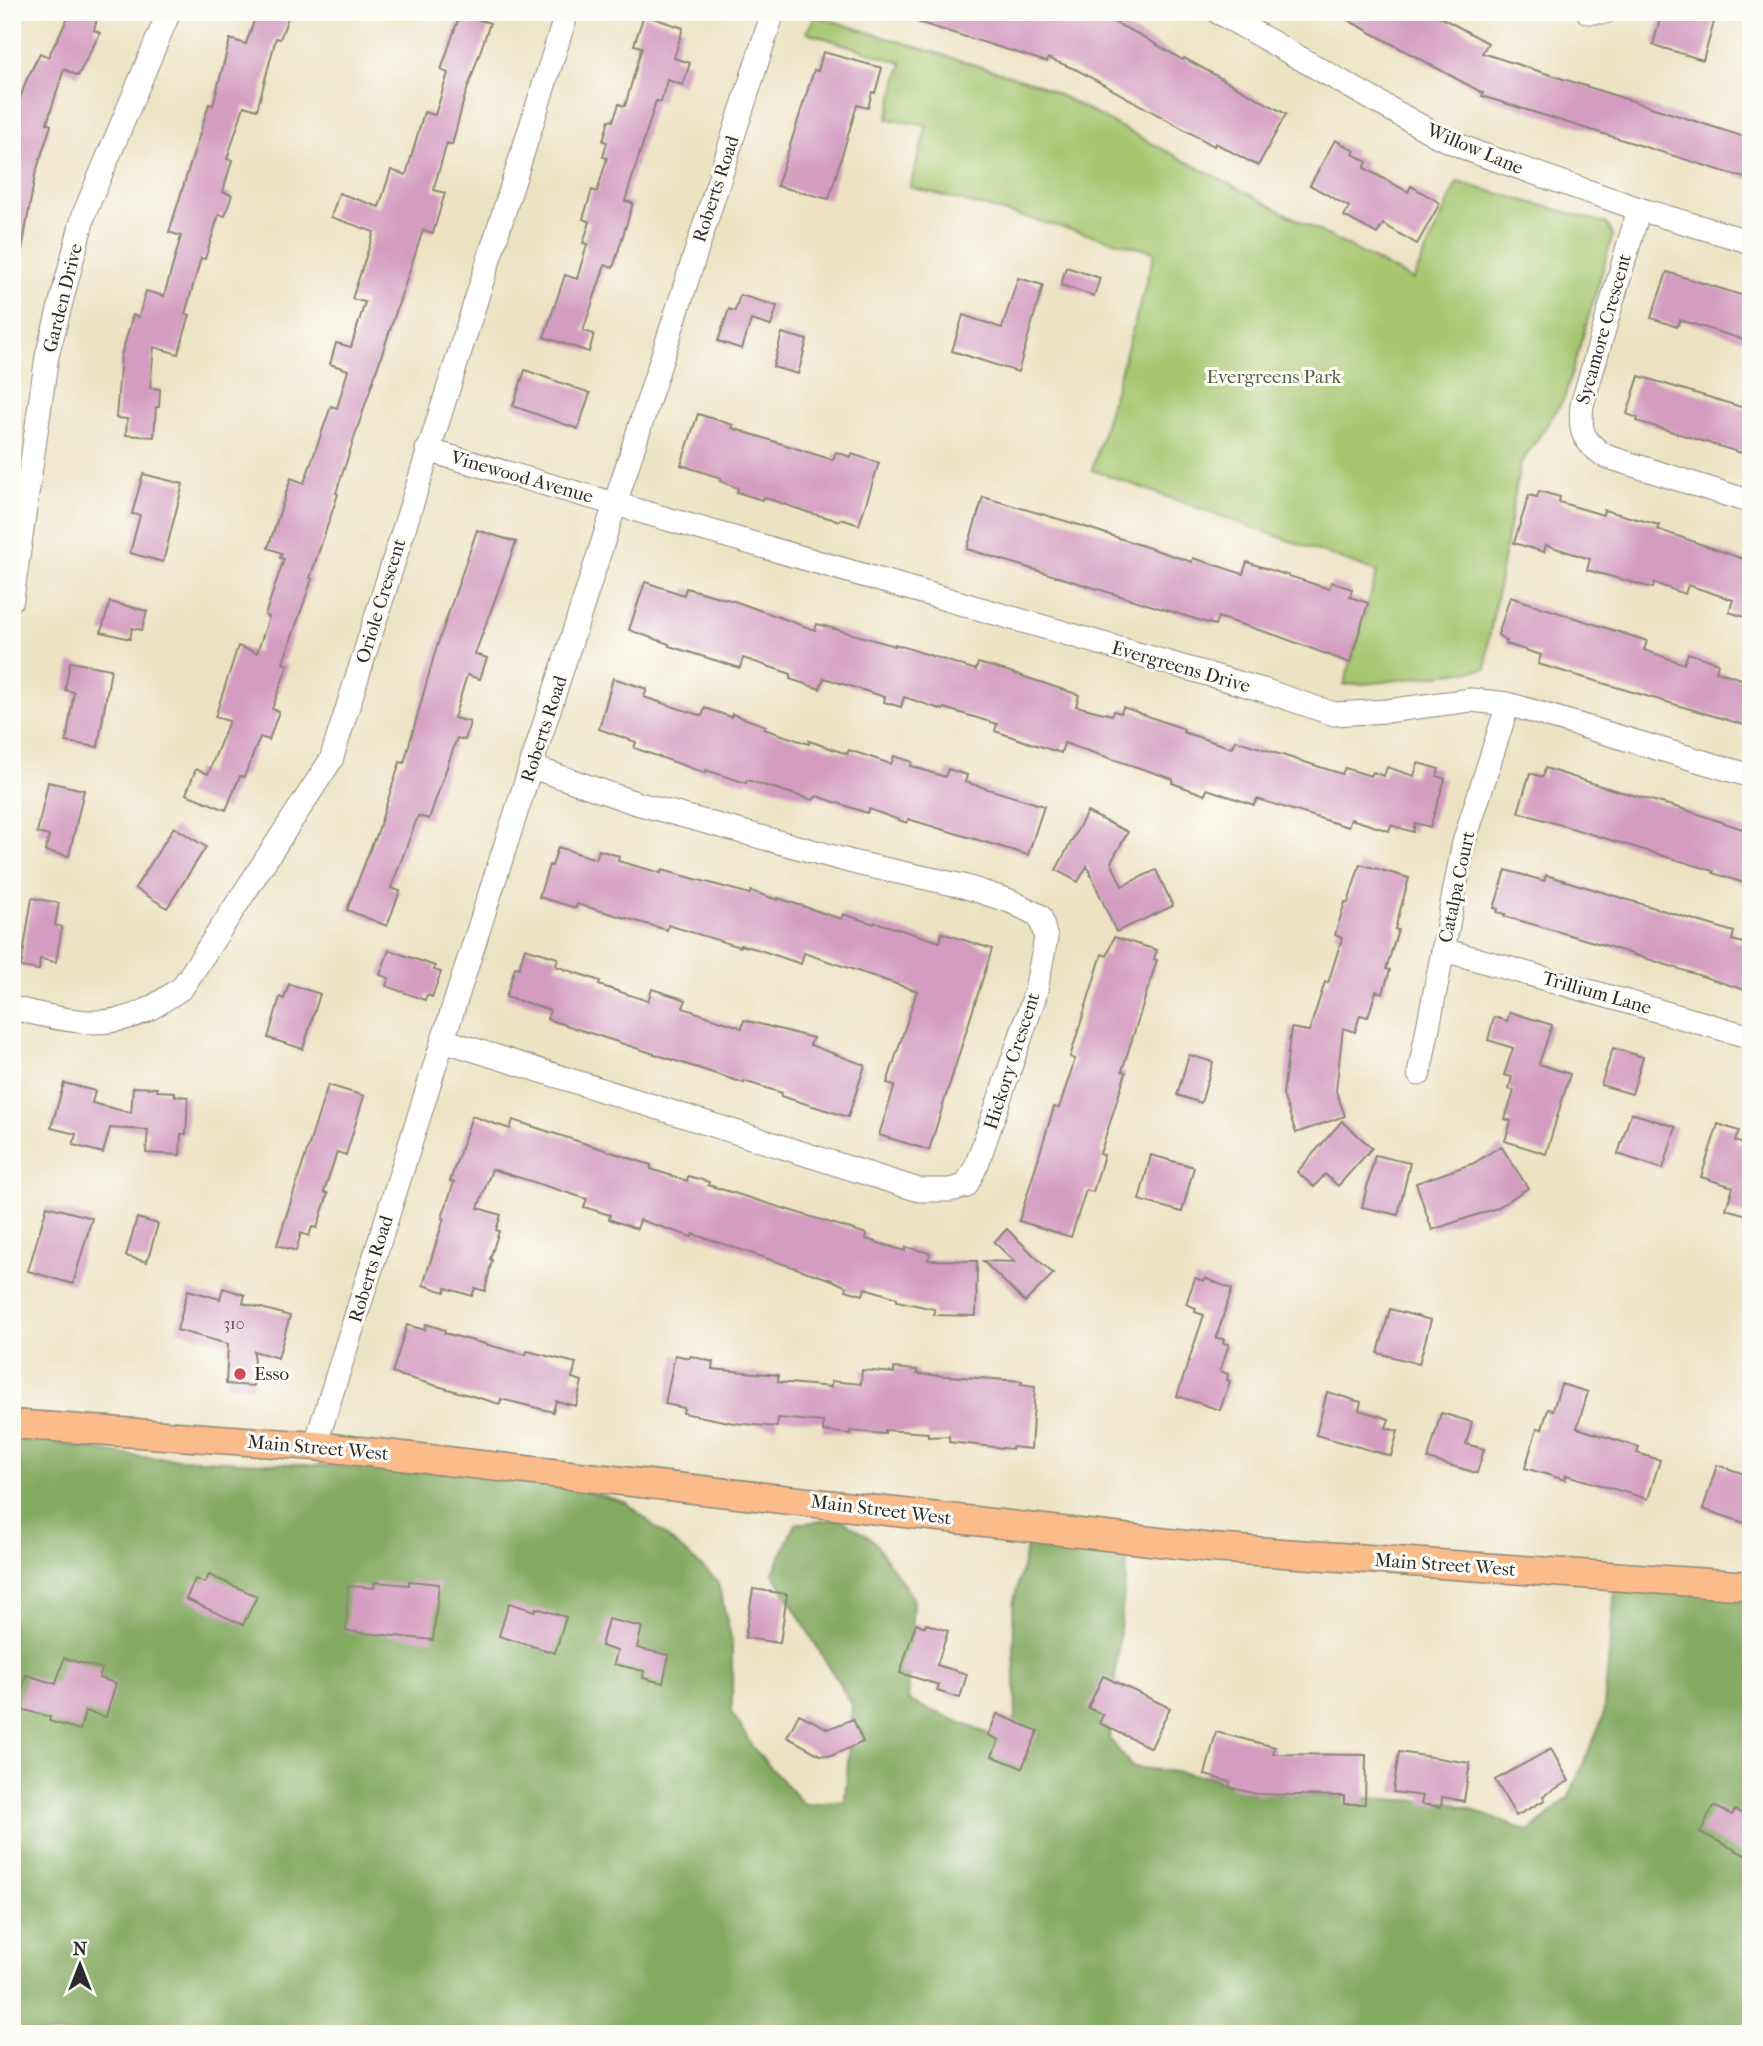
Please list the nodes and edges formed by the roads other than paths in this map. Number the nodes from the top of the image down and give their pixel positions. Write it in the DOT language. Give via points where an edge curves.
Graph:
graph roads {
  1 [pos="169,12"];
  2 [pos="567,12"];
  3 [pos="773,12"];
  4 [pos="1218,12"];
  5 [pos="1588,12"];
  6 [pos="1605,12"];
  7 [pos="1639,209"];
  8 [pos="1751,242"];
  9 [pos="427,450"];
  10 [pos="1751,502"];
  11 [pos="617,504"];
  12 [pos="14,573"];
  13 [pos="12,599"];
  14 [pos="1508,704"];
  15 [pos="533,766"];
  16 [pos="1751,776"];
  17 [pos="1444,950"];
  18 [pos="12,1008"];
  19 [pos="1751,1037"];
  20 [pos="443,1040"];
  21 [pos="1419,1074"];
  22 [pos="12,1424"];
  23 [pos="315,1446"];
  24 [pos="1751,1586"];
  1 -- 12 [label="street, Garden Drive" via="85,214 47,356"];
  2 -- 9 [label="street, Oriole Crescent"];
  3 -- 11 [label="street, Roberts Road"];
  4 -- 7 [label="street, Willow Lane" via="1438,136"];
  5 -- 6 [label="street"];
  7 -- 8 [label="street, Willow Lane"];
  7 -- 10 [label="street, Sycamore Crescent" via="1582,405 1580,426 1590,445 1605,456"];
  9 -- 11 [label="street, Vinewood Avenue"];
  9 -- 18 [label="street, Oriole Crescent" via="331,760 181,988 145,1011 110,1023 66,1020"];
  11 -- 14 [label="street, Evergreens Drive" via="1334,713 1471,700"];
  11 -- 15 [label="street, Roberts Road"];
  12 -- 13 [label="street, Garden Drive"];
  14 -- 16 [label="street, Evergreens Drive"];
  14 -- 17 [label="street, Catalpa Court" via="1464,842"];
  15 -- 20 [label="street, Roberts Road"];
  15 -- 20 [label="street, Hickory Crescent" via="649,807 1010,901 1040,916 1046,938 1035,995 977,1164 966,1186 950,1190 919,1190"];
  17 -- 19 [label="street, Trillium Lane"];
  17 -- 21 [label="street, Catalpa Court"];
  20 -- 23 [label="street, Roberts Road"];
  22 -- 23 [label="main road, Main Street West"];
  23 -- 24 [label="main road, Main Street West" via="1212,1548"];
}
